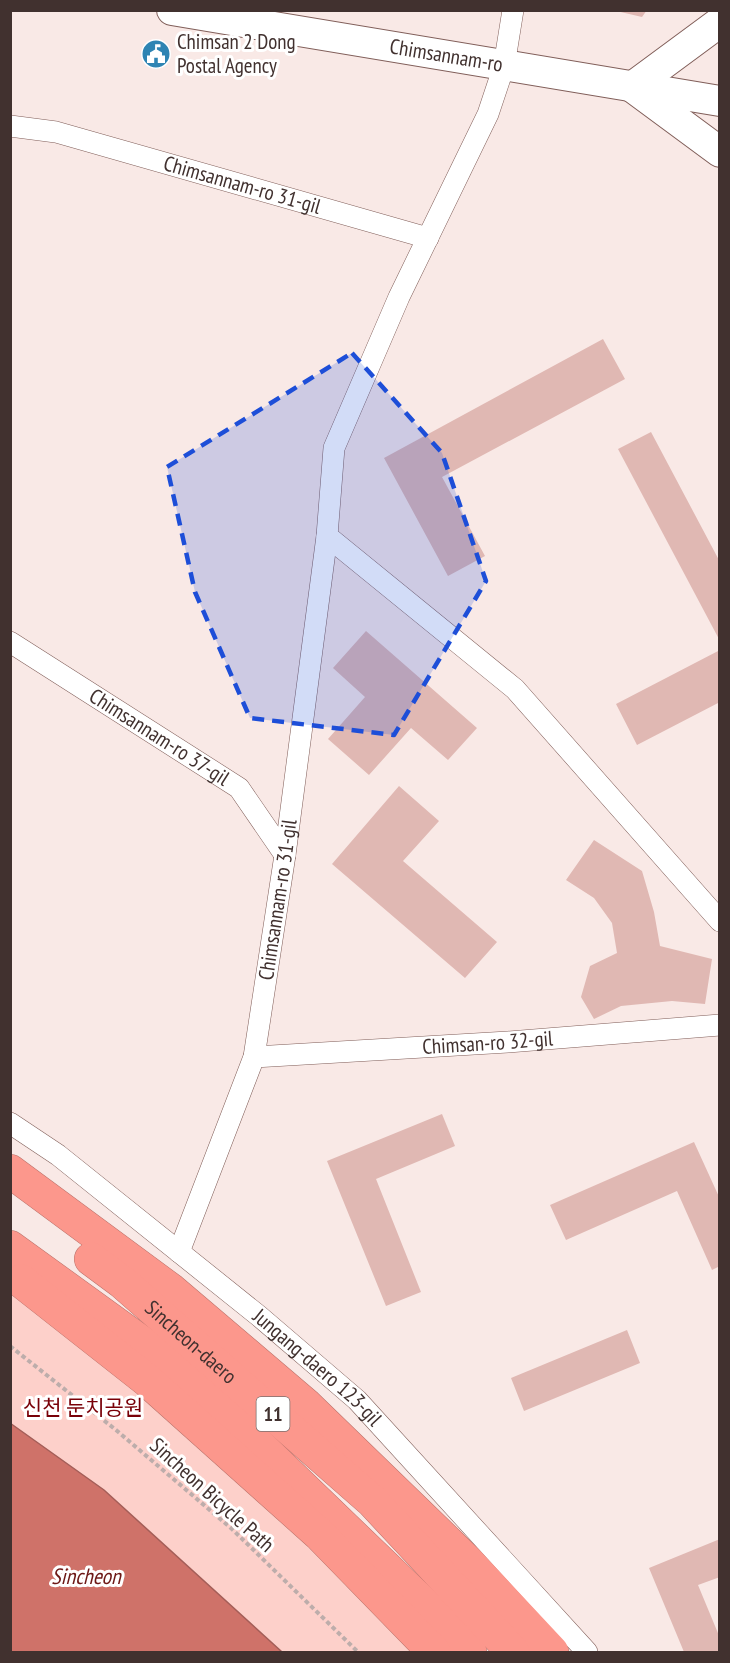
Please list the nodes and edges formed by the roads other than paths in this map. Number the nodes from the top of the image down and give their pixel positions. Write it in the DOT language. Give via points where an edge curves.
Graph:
graph roads {
  1 [pos="172,10"];
  2 [pos="513,10"];
  3 [pos="720,22"];
  4 [pos="504,66"];
  5 [pos="632,87"];
  6 [pos="720,102"];
  7 [pos="10,126"];
  8 [pos="720,152"];
  9 [pos="428,238"];
  10 [pos="327,536"];
  11 [pos="10,642"];
  12 [pos="285,855"];
  13 [pos="720,921"];
  14 [pos="720,1025"];
  15 [pos="254,1057"];
  16 [pos="10,1122"];
  17 [pos="10,1172"];
  18 [pos="10,1200"];
  19 [pos="10,1247"];
  20 [pos="179,1252"];
  21 [pos="10,1272"];
  22 [pos="434,1653"];
  23 [pos="470,1653"];
  24 [pos="513,1653"];
  25 [pos="552,1653"];
  26 [pos="587,1653"];
  1 -- 4 [label="main road, Chimsannam-ro"];
  2 -- 4 [label="street, Chimsannam-ro 31-gil"];
  3 -- 5 [label="main road"];
  4 -- 5 [label="main road, Chimsannam-ro"];
  4 -- 9 [label="street, Chimsannam-ro 31-gil" via="488,114"];
  5 -- 6 [label="main road, Chimsannam-ro"];
  5 -- 8 [label="main road"];
  7 -- 9 [label="street, Chimsannam-ro 31-gil" via="56,132"];
  9 -- 10 [label="street, Chimsannam-ro 31-gil" via="334,448"];
  10 -- 12 [label="street, Chimsannam-ro 31-gil"];
  10 -- 13 [label="street" via="515,688"];
  11 -- 12 [label="street, Chimsannam-ro 37-gil" via="239,788"];
  12 -- 15 [label="street, Chimsannam-ro 31-gil"];
  14 -- 15 [label="street, Chimsan-ro 32-gil"];
  15 -- 20 [label="street, Chimsannam-ro 31-gil"];
  16 -- 20 [label="street, Jungang-daero 123-gil" via="58,1155"];
  17 -- 25 [label="highway" via="171,1290 306,1405 467,1561"];
  18 -- 24 [label="highway, Sincheon-daero / 11" via="122,1282 372,1501"];
  19 -- 23 [label="highway, Sincheon-daero / 11" via="184,1373 455,1634"];
  20 -- 26 [label="street, Jungang-daero 123-gil" via="357,1400"];
  21 -- 22 [label="highway" via="148,1381 319,1534"];
}
